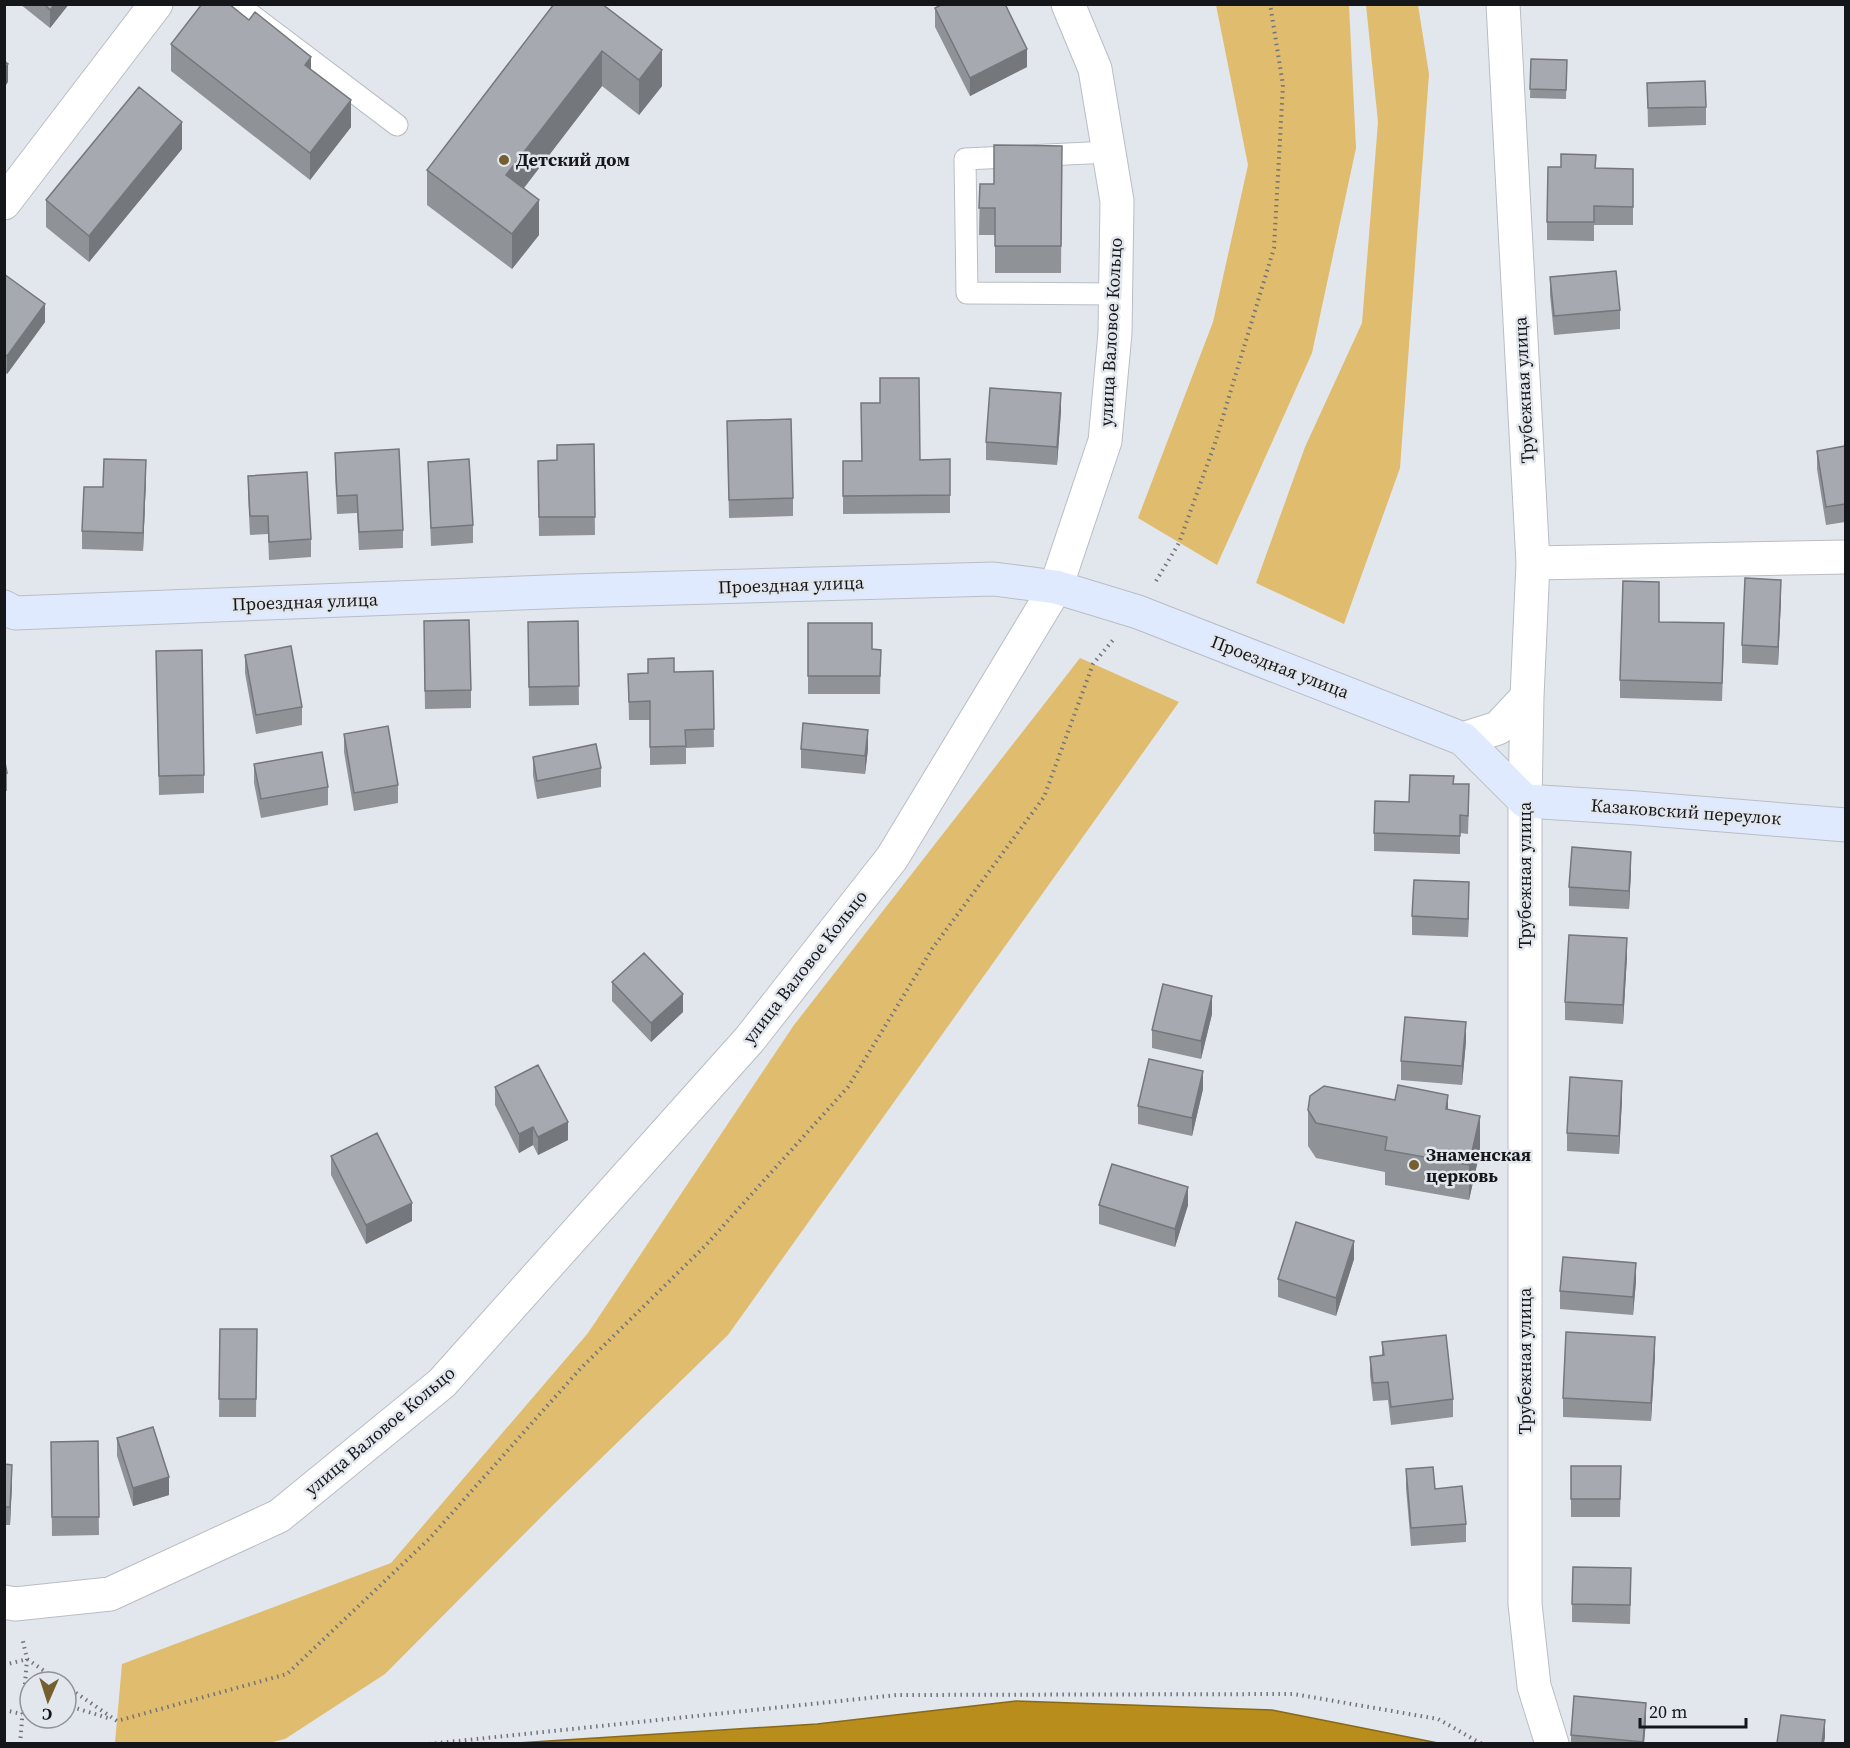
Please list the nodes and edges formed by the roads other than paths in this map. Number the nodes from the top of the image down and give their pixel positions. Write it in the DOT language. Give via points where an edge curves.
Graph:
graph roads {
  1 [pos="156,4"];
  2 [pos="237,4"];
  3 [pos="1068,4"];
  4 [pos="1503,4"];
  5 [pos="397,125"];
  6 [pos="1109,152"];
  7 [pos="4,203"];
  8 [pos="1116,294"];
  9 [pos="1845,557"];
  10 [pos="1533,563"];
  11 [pos="1056,587"];
  12 [pos="4,607"];
  13 [pos="1527,697"];
  14 [pos="1462,739"];
  15 [pos="1525,801"];
  16 [pos="1845,825"];
  17 [pos="10,1603"];
  18 [pos="1552,1743"];
  1 -- 7 [label="street"];
  2 -- 5 [label="lane"];
  3 -- 6 [label="street, улица Валовое Кольцо" via="1095,69"];
  4 -- 10 [label="street, Трубежная улица"];
  6 -- 8 [label="street, улица Валовое Кольцо" via="1117,201"];
  6 -- 8 [label="lane" via="965,159 967,293"];
  8 -- 11 [label="street, улица Валовое Кольцо" via="1105,441"];
  9 -- 10 [label="street"];
  10 -- 13 [label="street, Трубежная улица"];
  11 -- 12 [label="street, Проездная улица" via="994,579 15,613"];
  11 -- 14 [label="street, Проездная улица" via="1138,612"];
  11 -- 17 [label="street, улица Валовое Кольцо" via="892,858 748,1040 442,1383 279,1516 110,1594"];
  13 -- 14 [label="street" via="1498,728"];
  13 -- 15 [label="street, Трубежная улица"];
  14 -- 15 [label="street, Проездная улица"];
  15 -- 16 [label="street, Казаковский переулок"];
  15 -- 18 [label="street, Трубежная улица" via="1524,1604 1534,1686"];
}
